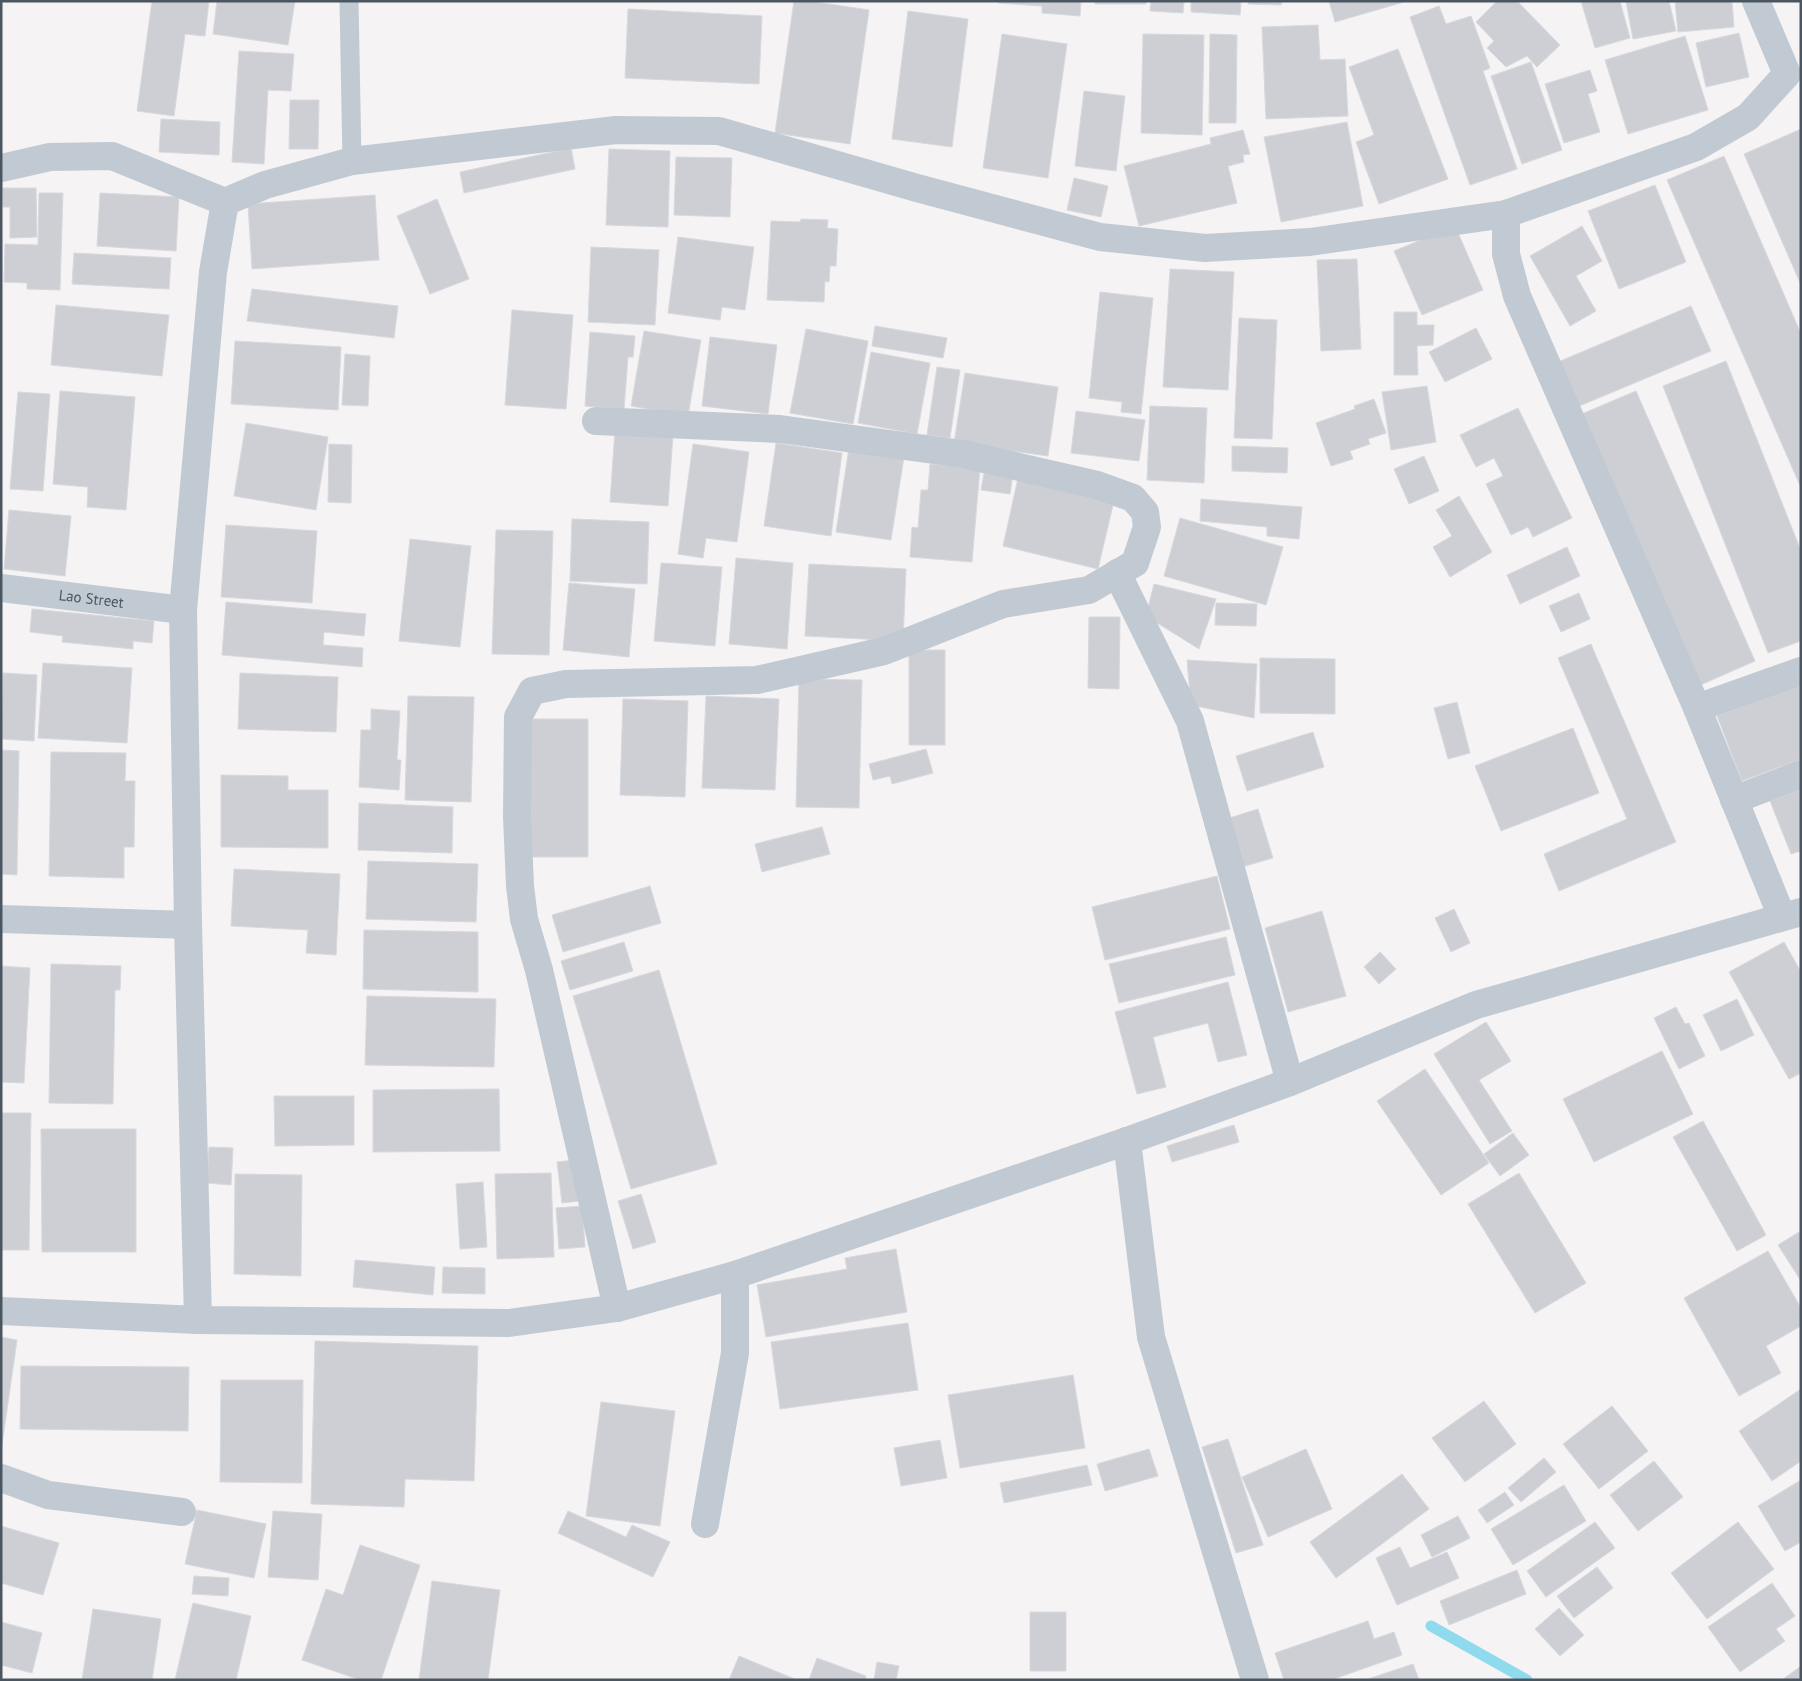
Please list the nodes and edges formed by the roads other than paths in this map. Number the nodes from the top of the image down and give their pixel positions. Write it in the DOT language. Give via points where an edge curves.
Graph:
graph roads {
  1 [pos="349,1"];
  2 [pos="1756,1"];
  3 [pos="1796,76"];
  4 [pos="352,161"];
  5 [pos="1,168"];
  6 [pos="225,202"];
  7 [pos="1506,214"];
  8 [pos="596,421"];
  9 [pos="1117,573"];
  10 [pos="1,588"];
  11 [pos="182,610"];
  12 [pos="1801,670"];
  13 [pos="1697,708"];
  14 [pos="1801,774"];
  15 [pos="1734,800"];
  16 [pos="1791,915"];
  17 [pos="1,919"];
  18 [pos="188,925"];
  19 [pos="1290,1082"];
  20 [pos="1127,1141"];
  21 [pos="735,1275"];
  22 [pos="617,1308"];
  23 [pos="1,1310"];
  24 [pos="198,1320"];
  25 [pos="1,1478"];
  26 [pos="182,1512"];
  27 [pos="705,1524"];
  28 [pos="1255,1680"];
  1 -- 4 [label="lane"];
  2 -- 3 [label="street"];
  3 -- 7 [label="street" via="1748,117 1696,146"];
  4 -- 6 [label="street" via="265,185"];
  4 -- 7 [label="street" via="616,130 719,131 1100,237 1205,248 1310,242"];
  5 -- 6 [label="street" via="50,157 112,156"];
  6 -- 11 [label="street" via="213,272"];
  7 -- 13 [label="street" via="1506,254 1516,296"];
  8 -- 9 [label="street" via="780,429 963,454 1097,485 1133,498 1145,512 1147,527 1135,563"];
  9 -- 19 [label="street" via="1190,721"];
  9 -- 22 [label="street" via="1089,590 1003,604 884,651 757,680 566,684 532,691 518,717 517,817 524,919 539,970"];
  10 -- 11 [label="street, Lao Street"];
  11 -- 18 [label="street"];
  12 -- 13 [label="street"];
  13 -- 15 [label="street"];
  14 -- 15 [label="street"];
  15 -- 16 [label="street"];
  16 -- 19 [label="street" via="1476,1005"];
  17 -- 18 [label="street"];
  18 -- 24 [label="street"];
  19 -- 20 [label="street"];
  20 -- 21 [label="street"];
  20 -- 28 [label="street" via="1151,1337"];
  21 -- 22 [label="street"];
  21 -- 27 [label="street" via="735,1353"];
  22 -- 24 [label="street" via="509,1323"];
  23 -- 24 [label="street"];
  25 -- 26 [label="street" via="48,1495"];
}
